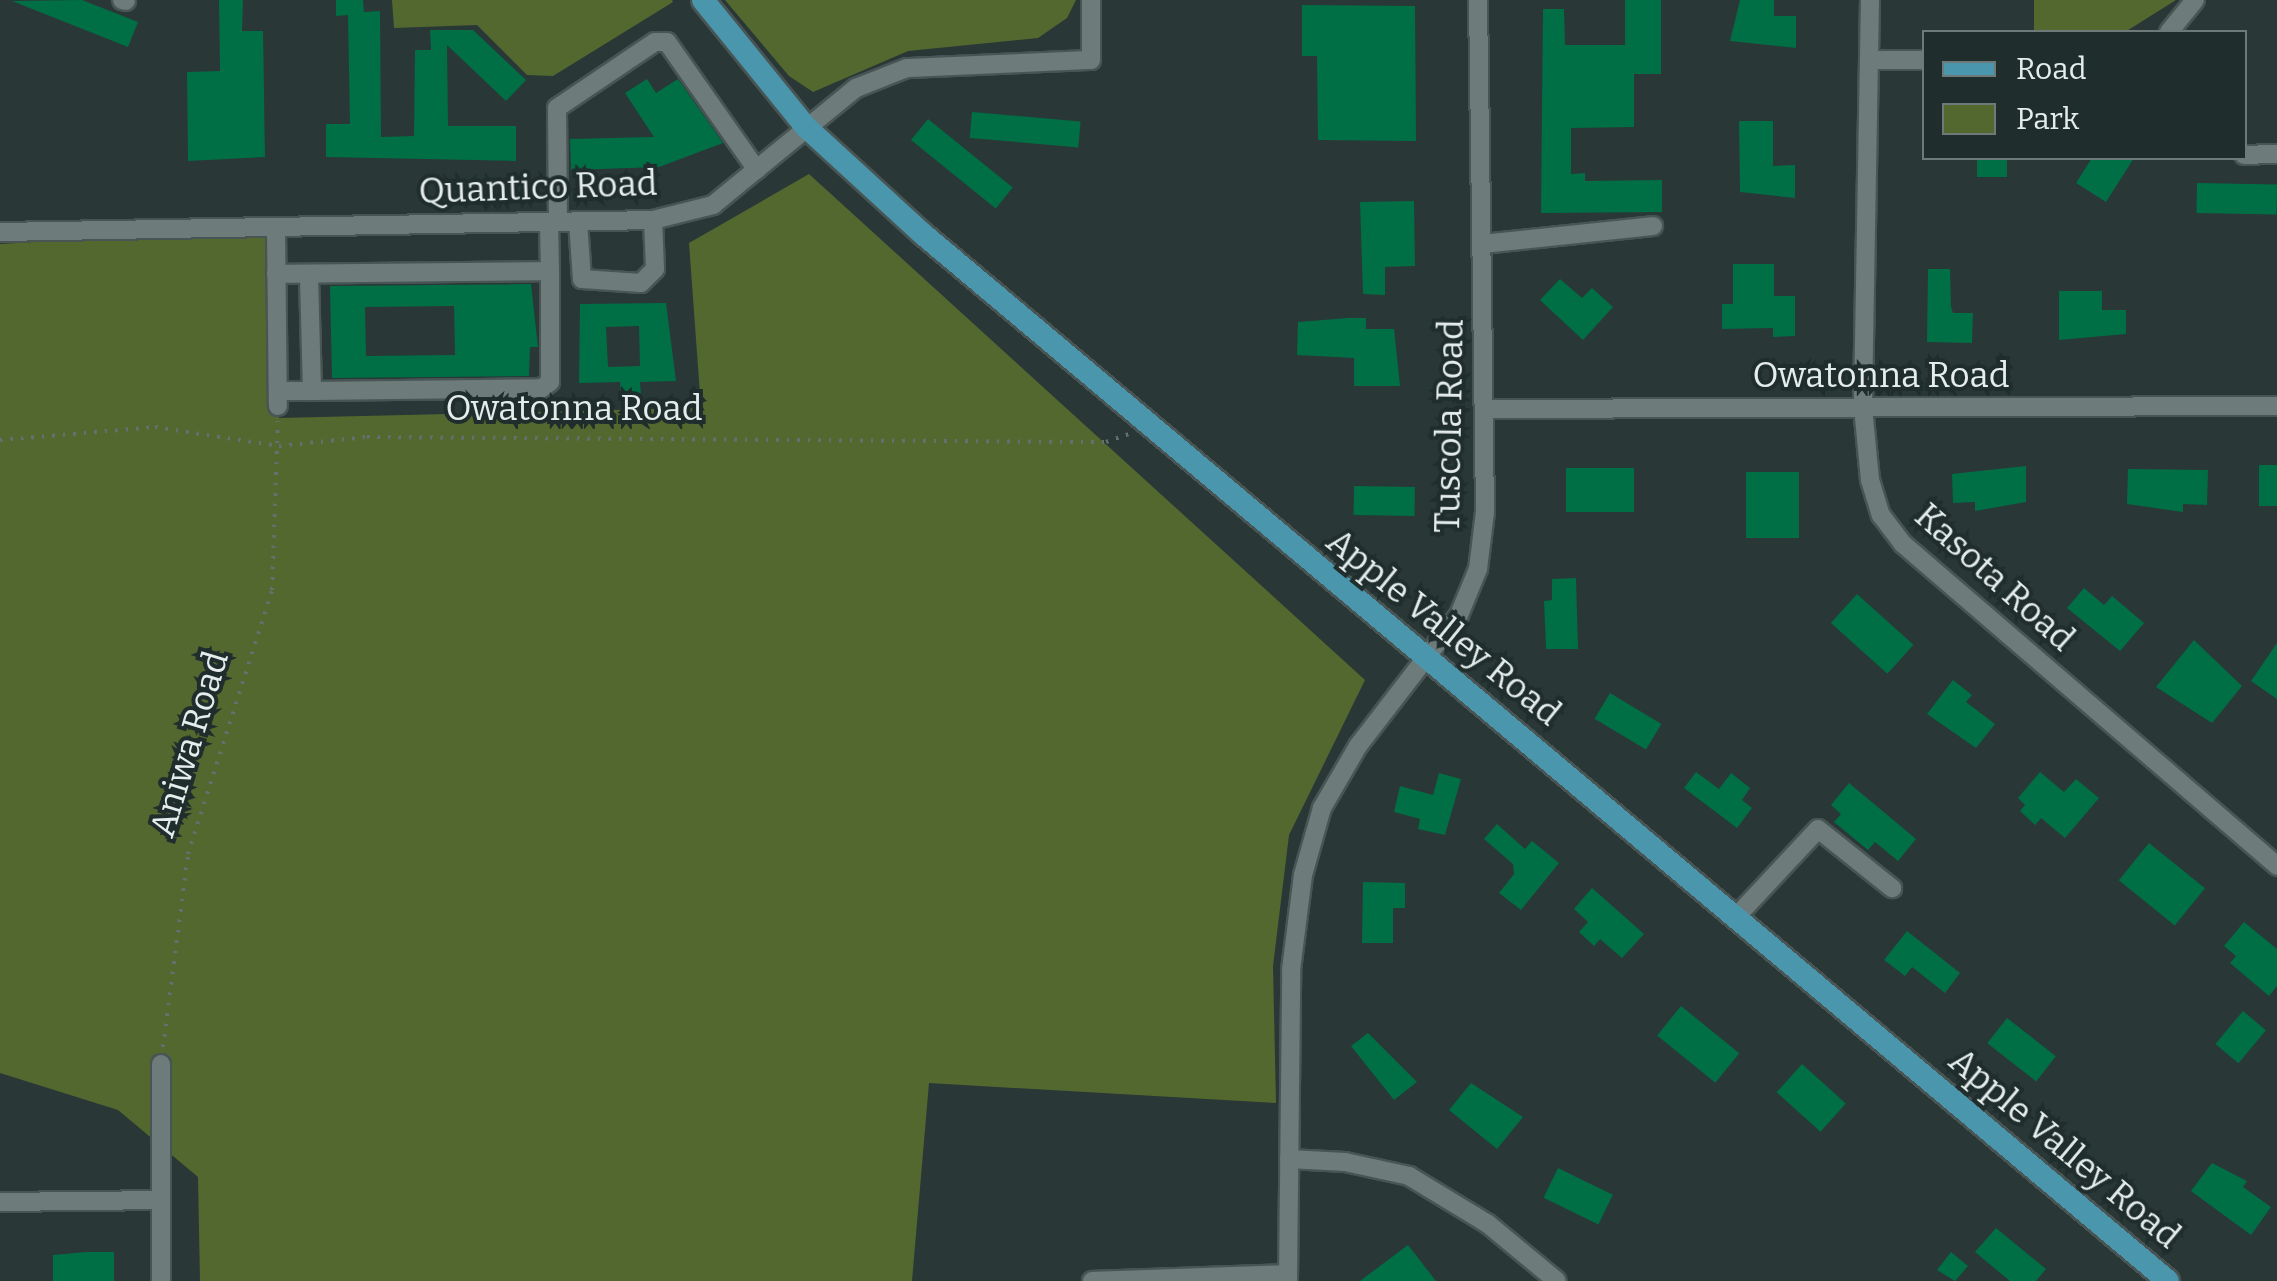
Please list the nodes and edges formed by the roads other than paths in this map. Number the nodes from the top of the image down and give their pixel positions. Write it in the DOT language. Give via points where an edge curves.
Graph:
graph roads {
  1 [pos="704,0"];
  2 [pos="1090,0"];
  3 [pos="1478,0"];
  4 [pos="1870,0"];
  5 [pos="2195,0"];
  6 [pos="2172,30"];
  7 [pos="1871,60"];
  8 [pos="1922,60"];
  9 [pos="806,127"];
  10 [pos="2277,154"];
  11 [pos="2247,155"];
  12 [pos="757,170"];
  13 [pos="653,220"];
  14 [pos="562,222"];
  15 [pos="1653,226"];
  16 [pos="276,228"];
  17 [pos="0,232"];
  18 [pos="1482,244"];
  19 [pos="550,271"];
  20 [pos="276,274"];
  21 [pos="309,274"];
  22 [pos="312,390"];
  23 [pos="2277,406"];
  24 [pos="1863,407"];
  25 [pos="1484,409"];
  26 [pos="1427,657"];
  27 [pos="2277,866"];
  28 [pos="1892,888"];
  29 [pos="1736,917"];
  30 [pos="161,1064"];
  31 [pos="1289,1159"];
  32 [pos="161,1200"];
  33 [pos="0,1202"];
  34 [pos="1288,1278"];
  35 [pos="161,1281"];
  36 [pos="1092,1281"];
  37 [pos="1557,1281"];
  38 [pos="2168,1281"];
  1 -- 9 [label="main road, Apple Valley Road"];
  2 -- 9 [label="street, Quantico Road" via="1091,60 907,68 856,88"];
  3 -- 18 [label="street, Tuscola Road"];
  4 -- 7 [label="street, Kasota Road"];
  5 -- 6 [label="street"];
  7 -- 8 [label="street"];
  7 -- 24 [label="street, Kasota Road"];
  9 -- 12 [label="street, Quantico Road"];
  9 -- 26 [label="main road, Apple Valley Road"];
  10 -- 11 [label="street"];
  12 -- 13 [label="street, Quantico Road" via="712,205"];
  12 -- 14 [label="street" via="667,42 655,42 557,108"];
  13 -- 14 [label="street, Quantico Road"];
  13 -- 14 [label="street" via="655,269 641,283 582,280"];
  14 -- 16 [label="street, Quantico Road"];
  14 -- 19 [label="street"];
  15 -- 18 [label="street"];
  16 -- 17 [label="street, Quantico Road"];
  16 -- 20 [label="street"];
  18 -- 25 [label="street, Tuscola Road"];
  19 -- 21 [label="street"];
  19 -- 22 [label="street" via="548,386"];
  20 -- 21 [label="street"];
  20 -- 22 [label="street" via="278,399"];
  21 -- 22 [label="street"];
  23 -- 24 [label="street, Owatonna Road"];
  24 -- 25 [label="street, Owatonna Road"];
  24 -- 27 [label="street, Kasota Road" via="1870,480 1902,544"];
  25 -- 26 [label="street, Tuscola Road" via="1478,569 1459,615"];
  26 -- 29 [label="main road, Apple Valley Road"];
  26 -- 31 [label="street, Tuscola Road" via="1322,808 1302,875 1292,970"];
  28 -- 29 [label="street" via="1818,828"];
  29 -- 38 [label="main road, Apple Valley Road"];
  30 -- 32 [label="street"];
  31 -- 34 [label="street, Tuscola Road"];
  31 -- 37 [label="street" via="1346,1162 1409,1176 1488,1224"];
  32 -- 33 [label="street"];
  32 -- 35 [label="street"];
  34 -- 36 [label="street"];
}
